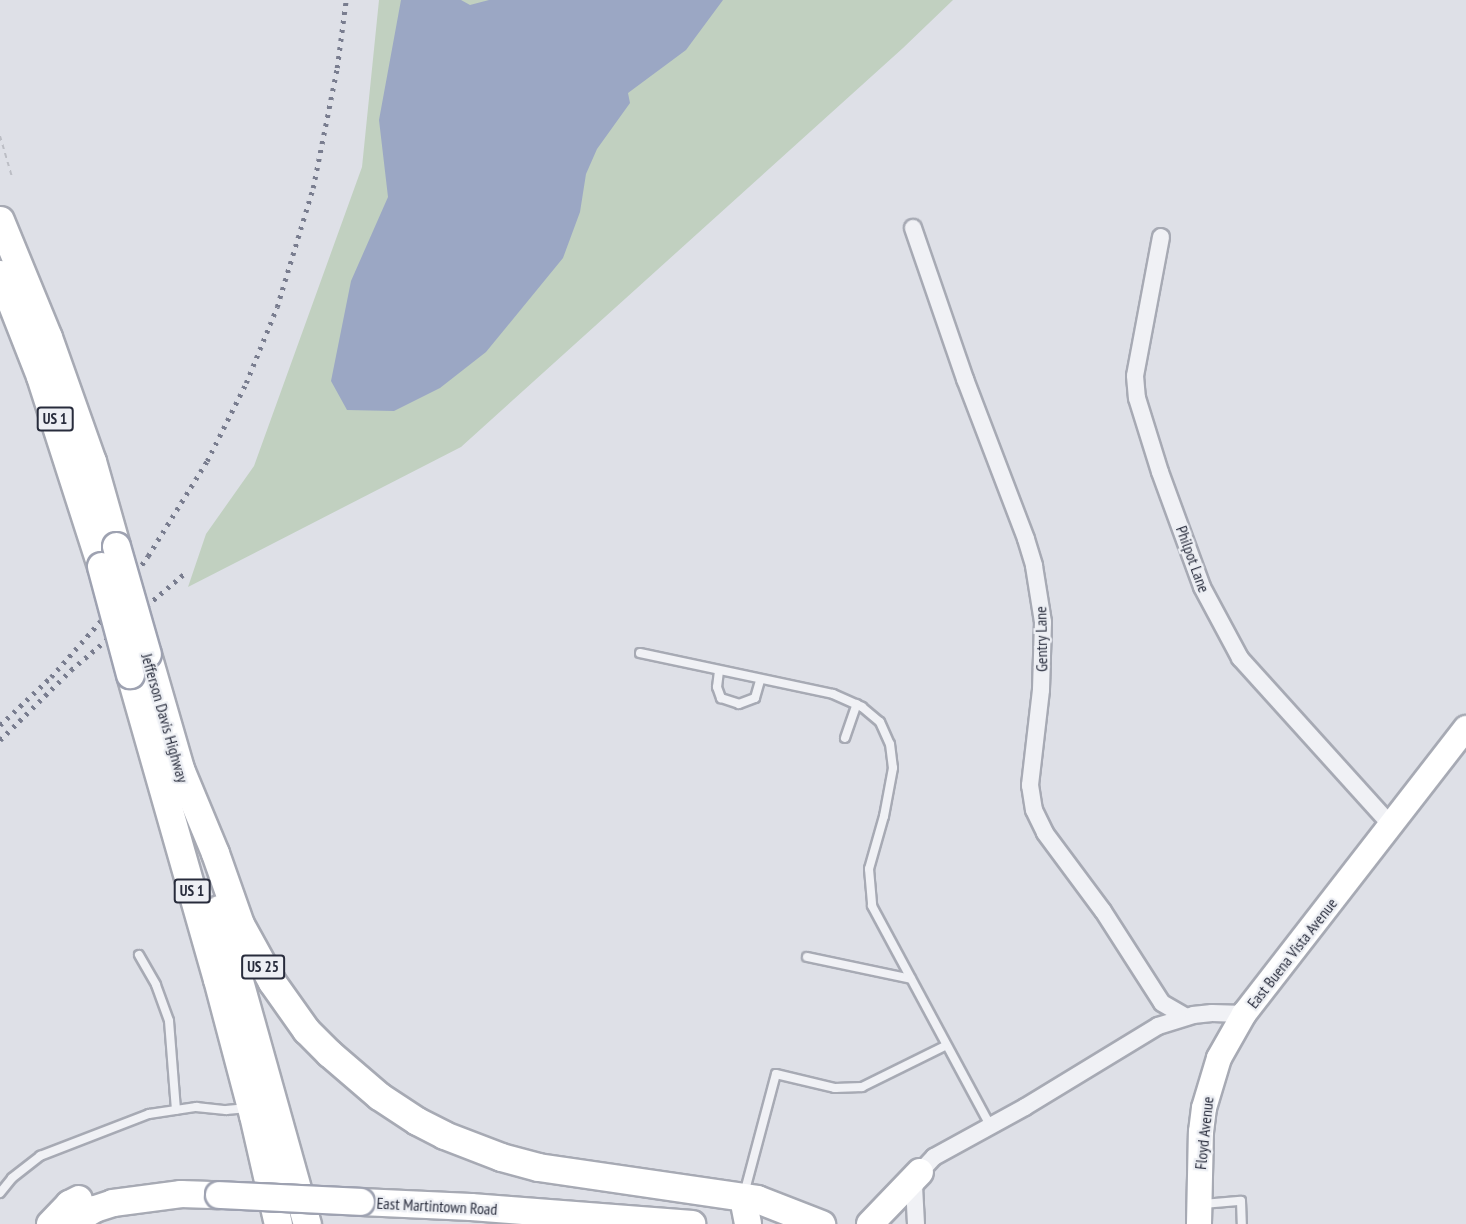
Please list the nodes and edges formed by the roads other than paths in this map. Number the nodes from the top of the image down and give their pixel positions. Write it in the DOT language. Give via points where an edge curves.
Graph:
graph roads {
  1 [pos="0,220"];
  2 [pos="913,228"];
  3 [pos="1161,237"];
  4 [pos="0,274"];
  5 [pos="109,556"];
  6 [pos="640,653"];
  7 [pos="138,664"];
  8 [pos="718,671"];
  9 [pos="760,680"];
  10 [pos="857,704"];
  11 [pos="1466,728"];
  12 [pos="845,738"];
  13 [pos="178,764"];
  14 [pos="1390,824"];
  15 [pos="139,955"];
  16 [pos="807,957"];
  17 [pos="911,979"];
  18 [pos="1244,1014"];
  19 [pos="1186,1017"];
  20 [pos="945,1046"];
  21 [pos="176,1110"];
  22 [pos="252,1111"];
  23 [pos="990,1125"];
  24 [pos="920,1172"];
  25 [pos="0,1193"];
  26 [pos="181,1194"];
  27 [pos="743,1198"];
  28 [pos="1199,1214"];
  29 [pos="519,1217"];
  30 [pos="574,1219"];
  31 [pos="639,1221"];
  32 [pos="50,1224"];
  33 [pos="70,1224"];
  34 [pos="263,1224"];
  35 [pos="278,1224"];
  36 [pos="307,1224"];
  37 [pos="692,1224"];
  38 [pos="748,1224"];
  39 [pos="821,1224"];
  40 [pos="870,1224"];
  41 [pos="916,1224"];
  42 [pos="1242,1224"];
  1 -- 5 [label="highway, Jefferson Davis Highway / US 1" via="51,345 92,461"];
  2 -- 19 [label="street, Gentry Lane" via="1026,539 1040,595 1043,655 1030,785 1034,810 1045,833 1162,1003"];
  3 -- 14 [label="street, Philpot Lane" via="1135,376 1137,398 1202,587 1240,658"];
  4 -- 5 [label="highway, Jefferson Davis Highway / US 1"];
  5 -- 7 [label="highway, Jefferson Davis Highway / US 1, bridge"];
  6 -- 8 [label="lane"];
  7 -- 13 [label="highway, Jefferson Davis Highway / US 1"];
  7 -- 22 [label="highway, Jefferson Davis Highway / US 1"];
  8 -- 9 [label="lane"];
  8 -- 9 [label="lane" via="721,698 739,704 755,698"];
  9 -- 10 [label="lane" via="833,694"];
  10 -- 12 [label="lane"];
  10 -- 17 [label="lane" via="879,722 893,756 884,816 869,869 869,894 877,918"];
  11 -- 14 [label="main road, East Buena Vista Avenue"];
  13 -- 27 [label="highway, US 25" via="215,853 231,904 272,982 306,1030 380,1096 426,1126 501,1157 538,1167"];
  13 -- 36 [label="highway, Jefferson Davis Highway / US 1"];
  14 -- 18 [label="main road, East Buena Vista Avenue"];
  15 -- 21 [label="lane" via="156,985 169,1021"];
  16 -- 17 [label="lane"];
  17 -- 20 [label="lane"];
  18 -- 19 [label="street, East Buena Vista Avenue"];
  18 -- 28 [label="main road, Floyd Avenue" via="1219,1058 1204,1108"];
  19 -- 23 [label="street, East Buena Vista Avenue" via="1142,1035"];
  20 -- 23 [label="lane"];
  20 -- 27 [label="lane" via="862,1087 835,1088 776,1074"];
  21 -- 22 [label="lane" via="196,1107"];
  21 -- 25 [label="lane" via="149,1114 40,1156"];
  22 -- 34 [label="highway"];
  22 -- 35 [label="highway, Jefferson Davis Highway / US 1"];
  23 -- 24 [label="street, East Buena Vista Avenue" via="934,1157"];
  24 -- 40 [label="main road"];
  24 -- 41 [label="street" via="914,1188"];
  26 -- 29 [label="main road, East Martintown Road, bridge" via="361,1202"];
  26 -- 32 [label="main road, East Martintown Road" via="138,1187 102,1189 69,1204"];
  26 -- 33 [label="main road, East Martintown Road" via="113,1203"];
  27 -- 38 [label="main road"];
  27 -- 39 [label="highway, US 25" via="757,1199"];
  28 -- 42 [label="lane" via="1241,1201"];
  29 -- 30 [label="main road, East Martintown Road"];
  30 -- 31 [label="main road, East Martintown Road"];
  31 -- 37 [label="main road, East Martintown Road"];
}
